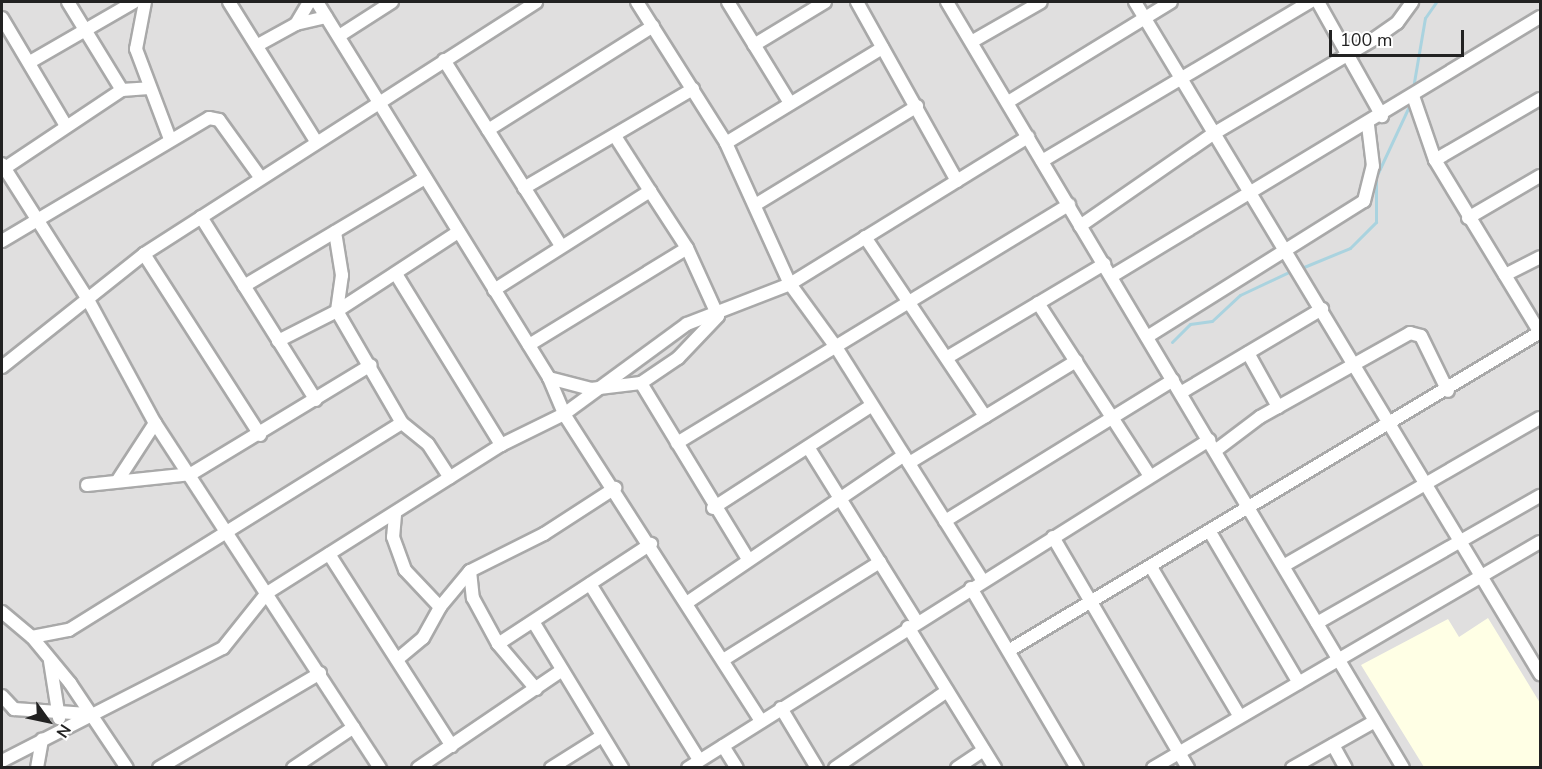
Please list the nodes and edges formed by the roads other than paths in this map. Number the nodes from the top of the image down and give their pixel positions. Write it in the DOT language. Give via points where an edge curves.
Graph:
graph roads {
  1 [pos="68,2"];
  2 [pos="134,2"];
  3 [pos="145,2"];
  4 [pos="229,2"];
  5 [pos="309,2"];
  6 [pos="317,2"];
  7 [pos="392,2"];
  8 [pos="534,2"];
  9 [pos="637,2"];
  10 [pos="728,2"];
  11 [pos="825,2"];
  12 [pos="857,2"];
  13 [pos="947,2"];
  14 [pos="1041,2"];
  15 [pos="1135,2"];
  16 [pos="1171,2"];
  17 [pos="1310,2"];
  18 [pos="1318,2"];
  19 [pos="1407,5"];
  20 [pos="326,17"];
  21 [pos="1145,17"];
  22 [pos="1540,17"];
  23 [pos="2,18"];
  24 [pos="296,24"];
  25 [pos="653,26"];
  26 [pos="85,30"];
  27 [pos="7,34"];
  28 [pos="339,36"];
  29 [pos="973,40"];
  30 [pos="258,45"];
  31 [pos="754,45"];
  32 [pos="882,48"];
  33 [pos="1347,53"];
  34 [pos="444,60"];
  35 [pos="30,62"];
  36 [pos="1179,76"];
  37 [pos="149,88"];
  38 [pos="693,89"];
  39 [pos="122,90"];
  40 [pos="1413,96"];
  41 [pos="1540,99"];
  42 [pos="381,102"];
  43 [pos="1008,102"];
  44 [pos="790,104"];
  45 [pos="917,106"];
  46 [pos="1382,116"];
  47 [pos="1368,125"];
  48 [pos="66,126"];
  49 [pos="488,130"];
  50 [pos="1213,134"];
  51 [pos="615,136"];
  52 [pos="1028,137"];
  53 [pos="170,139"];
  54 [pos="316,141"];
  55 [pos="726,143"];
  56 [pos="1434,160"];
  57 [pos="1042,161"];
  58 [pos="2,167"];
  59 [pos="1540,176"];
  60 [pos="260,177"];
  61 [pos="426,178"];
  62 [pos="957,181"];
  63 [pos="524,188"];
  64 [pos="650,191"];
  65 [pos="1249,192"];
  66 [pos="755,205"];
  67 [pos="1069,205"];
  68 [pos="201,217"];
  69 [pos="37,218"];
  70 [pos="1468,218"];
  71 [pos="1080,226"];
  72 [pos="335,232"];
  73 [pos="458,232"];
  74 [pos="865,237"];
  75 [pos="2,241"];
  76 [pos="561,246"];
  77 [pos="687,248"];
  78 [pos="1285,250"];
  79 [pos="144,254"];
  80 [pos="1540,257"];
  81 [pos="1104,264"];
  82 [pos="396,274"];
  83 [pos="1505,275"];
  84 [pos="1112,276"];
  85 [pos="790,284"];
  86 [pos="244,286"];
  87 [pos="494,290"];
  88 [pos="87,298"];
  89 [pos="912,301"];
  90 [pos="1038,303"];
  91 [pos="1322,309"];
  92 [pos="337,311"];
  93 [pos="718,316"];
  94 [pos="1540,333"];
  95 [pos="1147,337"];
  96 [pos="278,341"];
  97 [pos="529,345"];
  98 [pos="836,347"];
  99 [pos="1248,352"];
  100 [pos="948,357"];
  101 [pos="1076,361"];
  102 [pos="1355,364"];
  103 [pos="371,365"];
  104 [pos="2,367"];
  105 [pos="549,378"];
  106 [pos="1173,380"];
  107 [pos="641,383"];
  108 [pos="591,389"];
  109 [pos="1448,391"];
  110 [pos="1182,392"];
  111 [pos="316,400"];
  112 [pos="872,405"];
  113 [pos="1278,407"];
  114 [pos="564,414"];
  115 [pos="985,416"];
  116 [pos="1112,417"];
  117 [pos="1540,418"];
  118 [pos="155,423"];
  119 [pos="402,423"];
  120 [pos="1391,427"];
  121 [pos="260,435"];
  122 [pos="677,443"];
  123 [pos="501,445"];
  124 [pos="1212,446"];
  125 [pos="808,447"];
  126 [pos="906,459"];
  127 [pos="191,474"];
  128 [pos="1150,476"];
  129 [pos="450,478"];
  130 [pos="118,480"];
  131 [pos="1425,483"];
  132 [pos="87,485"];
  133 [pos="615,488"];
  134 [pos="1540,496"];
  135 [pos="840,498"];
  136 [pos="1250,507"];
  137 [pos="713,508"];
  138 [pos="396,515"];
  139 [pos="945,521"];
  140 [pos="1210,532"];
  141 [pos="229,534"];
  142 [pos="1053,537"];
  143 [pos="1461,541"];
  144 [pos="1540,542"];
  145 [pos="651,544"];
  146 [pos="329,554"];
  147 [pos="748,559"];
  148 [pos="880,562"];
  149 [pos="1285,565"];
  150 [pos="1150,567"];
  151 [pos="470,571"];
  152 [pos="1482,577"];
  153 [pos="982,581"];
  154 [pos="590,584"];
  155 [pos="971,588"];
  156 [pos="267,593"];
  157 [pos="688,602"];
  158 [pos="1091,602"];
  159 [pos="440,607"];
  160 [pos="2,612"];
  161 [pos="534,623"];
  162 [pos="1317,623"];
  163 [pos="912,625"];
  164 [pos="32,637"];
  165 [pos="498,644"];
  166 [pos="1010,650"];
  167 [pos="49,657"];
  168 [pos="399,658"];
  169 [pos="723,660"];
  170 [pos="1340,660"];
  171 [pos="562,670"];
  172 [pos="320,673"];
  173 [pos="1540,674"];
  174 [pos="1299,683"];
  175 [pos="536,689"];
  176 [pos="947,691"];
  177 [pos="2,696"];
  178 [pos="781,708"];
  179 [pos="58,711"];
  180 [pos="89,714"];
  181 [pos="1240,717"];
  182 [pos="761,721"];
  183 [pos="1375,721"];
  184 [pos="354,728"];
  185 [pos="59,731"];
  186 [pos="602,736"];
  187 [pos="42,739"];
  188 [pos="1333,745"];
  189 [pos="452,746"];
  190 [pos="723,746"];
  191 [pos="984,750"];
  192 [pos="1179,752"];
  193 [pos="699,760"];
  194 [pos="2,761"];
  195 [pos="37,768"];
  196 [pos="128,768"];
  197 [pos="159,768"];
  198 [pos="293,768"];
  199 [pos="380,768"];
  200 [pos="418,768"];
  201 [pos="551,768"];
  202 [pos="622,768"];
  203 [pos="688,768"];
  204 [pos="737,768"];
  205 [pos="817,768"];
  206 [pos="836,768"];
  207 [pos="957,768"];
  208 [pos="995,768"];
  209 [pos="1077,768"];
  210 [pos="1153,768"];
  211 [pos="1188,768"];
  212 [pos="1292,768"];
  213 [pos="1346,768"];
  214 [pos="1403,768"];
  1 -- 26 [label="street"];
  2 -- 26 [label="street"];
  3 -- 37 [label="street" via="136,50"];
  4 -- 30 [label="street"];
  5 -- 24 [label="street"];
  6 -- 20 [label="street"];
  7 -- 28 [label="street"];
  8 -- 34 [label="street"];
  9 -- 25 [label="street"];
  10 -- 31 [label="street"];
  11 -- 31 [label="street"];
  12 -- 32 [label="street"];
  13 -- 29 [label="street"];
  14 -- 29 [label="street"];
  15 -- 21 [label="street"];
  16 -- 21 [label="street"];
  17 -- 36 [label="street"];
  18 -- 33 [label="street"];
  19 -- 33 [label="street" via="1397,24"];
  20 -- 24 [label="street"];
  20 -- 28 [label="street"];
  21 -- 36 [label="street"];
  21 -- 43 [label="street"];
  22 -- 40 [label="street"];
  23 -- 27 [label="street"];
  24 -- 30 [label="street"];
  25 -- 38 [label="street"];
  25 -- 49 [label="street"];
  26 -- 35 [label="street"];
  26 -- 39 [label="street"];
  27 -- 35 [label="street"];
  28 -- 42 [label="street"];
  29 -- 43 [label="street"];
  30 -- 54 [label="street"];
  31 -- 44 [label="street"];
  32 -- 44 [label="street"];
  32 -- 45 [label="street"];
  33 -- 46 [label="street"];
  33 -- 50 [label="street"];
  34 -- 42 [label="street"];
  34 -- 49 [label="street"];
  35 -- 48 [label="street"];
  36 -- 50 [label="street"];
  36 -- 57 [label="street"];
  37 -- 39 [label="street"];
  37 -- 53 [label="street"];
  38 -- 51 [label="street"];
  38 -- 55 [label="street"];
  39 -- 48 [label="street"];
  40 -- 46 [label="street"];
  40 -- 56 [label="street"];
  41 -- 56 [label="street"];
  42 -- 54 [label="street"];
  42 -- 61 [label="street"];
  43 -- 52 [label="street"];
  44 -- 55 [label="street"];
  45 -- 62 [label="street"];
  45 -- 66 [label="street"];
  46 -- 47 [label="street"];
  47 -- 65 [label="street"];
  47 -- 78 [label="street" via="1373,166 1364,201"];
  48 -- 58 [label="street"];
  49 -- 63 [label="street"];
  50 -- 65 [label="street"];
  50 -- 71 [label="street"];
  51 -- 63 [label="street"];
  51 -- 64 [label="street"];
  52 -- 57 [label="street"];
  52 -- 62 [label="street"];
  53 -- 60 [label="street" via="215,118"];
  53 -- 69 [label="street"];
  54 -- 60 [label="street"];
  55 -- 66 [label="street"];
  56 -- 70 [label="street"];
  57 -- 67 [label="street"];
  58 -- 69 [label="street"];
  59 -- 70 [label="street"];
  60 -- 68 [label="street"];
  61 -- 72 [label="street"];
  61 -- 73 [label="street"];
  62 -- 74 [label="street"];
  63 -- 76 [label="street"];
  64 -- 76 [label="street"];
  64 -- 77 [label="street"];
  65 -- 78 [label="street"];
  65 -- 84 [label="street"];
  66 -- 85 [label="street"];
  67 -- 71 [label="street"];
  67 -- 89 [label="street"];
  68 -- 79 [label="street"];
  68 -- 86 [label="street"];
  69 -- 75 [label="street"];
  69 -- 88 [label="street"];
  70 -- 83 [label="street"];
  71 -- 81 [label="street"];
  72 -- 86 [label="street"];
  72 -- 92 [label="street" via="342,275"];
  73 -- 82 [label="street"];
  73 -- 87 [label="street"];
  74 -- 85 [label="street"];
  74 -- 89 [label="street"];
  76 -- 87 [label="street"];
  77 -- 93 [label="street"];
  77 -- 97 [label="street"];
  78 -- 91 [label="street"];
  78 -- 95 [label="street"];
  79 -- 88 [label="street"];
  79 -- 121 [label="street"];
  80 -- 83 [label="street"];
  81 -- 84 [label="street"];
  81 -- 90 [label="street"];
  82 -- 92 [label="street"];
  82 -- 123 [label="street"];
  83 -- 94 [label="street"];
  84 -- 95 [label="street"];
  85 -- 93 [label="street"];
  85 -- 98 [label="street"];
  86 -- 96 [label="street"];
  87 -- 97 [label="street"];
  88 -- 104 [label="street"];
  88 -- 118 [label="street"];
  89 -- 98 [label="street"];
  89 -- 100 [label="street"];
  90 -- 100 [label="street"];
  90 -- 101 [label="street"];
  91 -- 99 [label="street"];
  91 -- 102 [label="street"];
  92 -- 96 [label="street"];
  92 -- 103 [label="street"];
  93 -- 107 [label="street" via="678,358"];
  93 -- 108 [label="street" via="687,324 631,368"];
  94 -- 109 [label="street"];
  95 -- 106 [label="street"];
  96 -- 111 [label="street"];
  97 -- 105 [label="street"];
  98 -- 112 [label="street"];
  98 -- 122 [label="street"];
  99 -- 110 [label="street"];
  99 -- 113 [label="street"];
  100 -- 115 [label="street"];
  101 -- 115 [label="street"];
  101 -- 116 [label="street"];
  102 -- 109 [label="street" via="1417,332"];
  102 -- 113 [label="street"];
  102 -- 120 [label="street"];
  103 -- 111 [label="street"];
  103 -- 119 [label="street"];
  105 -- 108 [label="street"];
  105 -- 114 [label="street"];
  106 -- 110 [label="street"];
  106 -- 116 [label="street"];
  107 -- 108 [label="street"];
  107 -- 122 [label="street"];
  108 -- 114 [label="street"];
  109 -- 120 [label="street"];
  110 -- 124 [label="street"];
  111 -- 121 [label="street"];
  112 -- 125 [label="street"];
  112 -- 126 [label="street"];
  113 -- 124 [label="street"];
  114 -- 123 [label="street"];
  114 -- 133 [label="street"];
  115 -- 126 [label="street"];
  116 -- 128 [label="street"];
  116 -- 139 [label="street"];
  117 -- 131 [label="street"];
  118 -- 127 [label="street"];
  118 -- 130 [label="street"];
  119 -- 129 [label="street" via="428,444"];
  119 -- 141 [label="street"];
  120 -- 131 [label="street"];
  120 -- 136 [label="street"];
  121 -- 127 [label="street"];
  122 -- 137 [label="street"];
  123 -- 129 [label="street"];
  124 -- 128 [label="street"];
  124 -- 136 [label="street"];
  125 -- 135 [label="street"];
  125 -- 137 [label="street"];
  126 -- 135 [label="street"];
  126 -- 139 [label="street"];
  127 -- 130 [label="street"];
  127 -- 141 [label="street"];
  128 -- 142 [label="street"];
  129 -- 138 [label="street"];
  130 -- 132 [label="street"];
  131 -- 143 [label="street"];
  131 -- 149 [label="street"];
  133 -- 145 [label="street"];
  133 -- 151 [label="street" via="535,539"];
  134 -- 143 [label="street"];
  135 -- 147 [label="street"];
  135 -- 148 [label="street"];
  136 -- 140 [label="street"];
  136 -- 149 [label="street"];
  137 -- 147 [label="street"];
  138 -- 146 [label="street"];
  138 -- 159 [label="street" via="393,537 405,570"];
  139 -- 153 [label="street"];
  140 -- 150 [label="street"];
  140 -- 174 [label="street"];
  141 -- 156 [label="street"];
  141 -- 164 [label="street" via="61,634"];
  142 -- 153 [label="street"];
  142 -- 158 [label="street"];
  143 -- 152 [label="street"];
  143 -- 162 [label="street"];
  144 -- 152 [label="street"];
  145 -- 154 [label="street"];
  145 -- 157 [label="street"];
  146 -- 156 [label="street"];
  146 -- 168 [label="street"];
  147 -- 157 [label="street"];
  148 -- 163 [label="street"];
  148 -- 169 [label="street"];
  149 -- 162 [label="street"];
  150 -- 158 [label="street"];
  150 -- 181 [label="street"];
  151 -- 159 [label="street"];
  151 -- 165 [label="street" via="473,598"];
  152 -- 170 [label="street"];
  152 -- 173 [label="street"];
  153 -- 155 [label="street"];
  154 -- 161 [label="street"];
  154 -- 193 [label="street"];
  155 -- 163 [label="street"];
  155 -- 166 [label="street"];
  156 -- 172 [label="street"];
  156 -- 180 [label="street" via="223,648"];
  157 -- 169 [label="street"];
  158 -- 166 [label="street"];
  158 -- 192 [label="street"];
  159 -- 168 [label="street" via="423,638"];
  160 -- 164 [label="street"];
  161 -- 165 [label="street"];
  161 -- 171 [label="street"];
  162 -- 170 [label="street"];
  163 -- 176 [label="street"];
  163 -- 178 [label="street"];
  164 -- 167 [label="street"];
  165 -- 175 [label="street"];
  166 -- 209 [label="street"];
  167 -- 179 [label="street"];
  167 -- 180 [label="street"];
  168 -- 189 [label="street"];
  169 -- 182 [label="street"];
  170 -- 174 [label="street"];
  170 -- 183 [label="street"];
  171 -- 175 [label="street"];
  171 -- 186 [label="street"];
  172 -- 184 [label="street"];
  172 -- 197 [label="street"];
  174 -- 181 [label="street"];
  175 -- 189 [label="street"];
  176 -- 191 [label="street"];
  176 -- 206 [label="street"];
  177 -- 179 [label="street" via="14,709"];
  178 -- 182 [label="street"];
  178 -- 205 [label="street"];
  179 -- 180 [label="street"];
  179 -- 185 [label="street"];
  180 -- 185 [label="street"];
  180 -- 196 [label="street"];
  181 -- 192 [label="street"];
  182 -- 190 [label="street"];
  183 -- 188 [label="street"];
  183 -- 214 [label="street"];
  184 -- 198 [label="street"];
  184 -- 199 [label="street"];
  185 -- 187 [label="street"];
  186 -- 201 [label="street"];
  186 -- 202 [label="street"];
  187 -- 194 [label="street"];
  187 -- 195 [label="street"];
  188 -- 212 [label="street"];
  188 -- 213 [label="street"];
  189 -- 200 [label="street"];
  190 -- 193 [label="street"];
  190 -- 204 [label="street"];
  191 -- 207 [label="street"];
  191 -- 208 [label="street"];
  192 -- 210 [label="street"];
  192 -- 211 [label="street"];
  193 -- 203 [label="street"];
}
